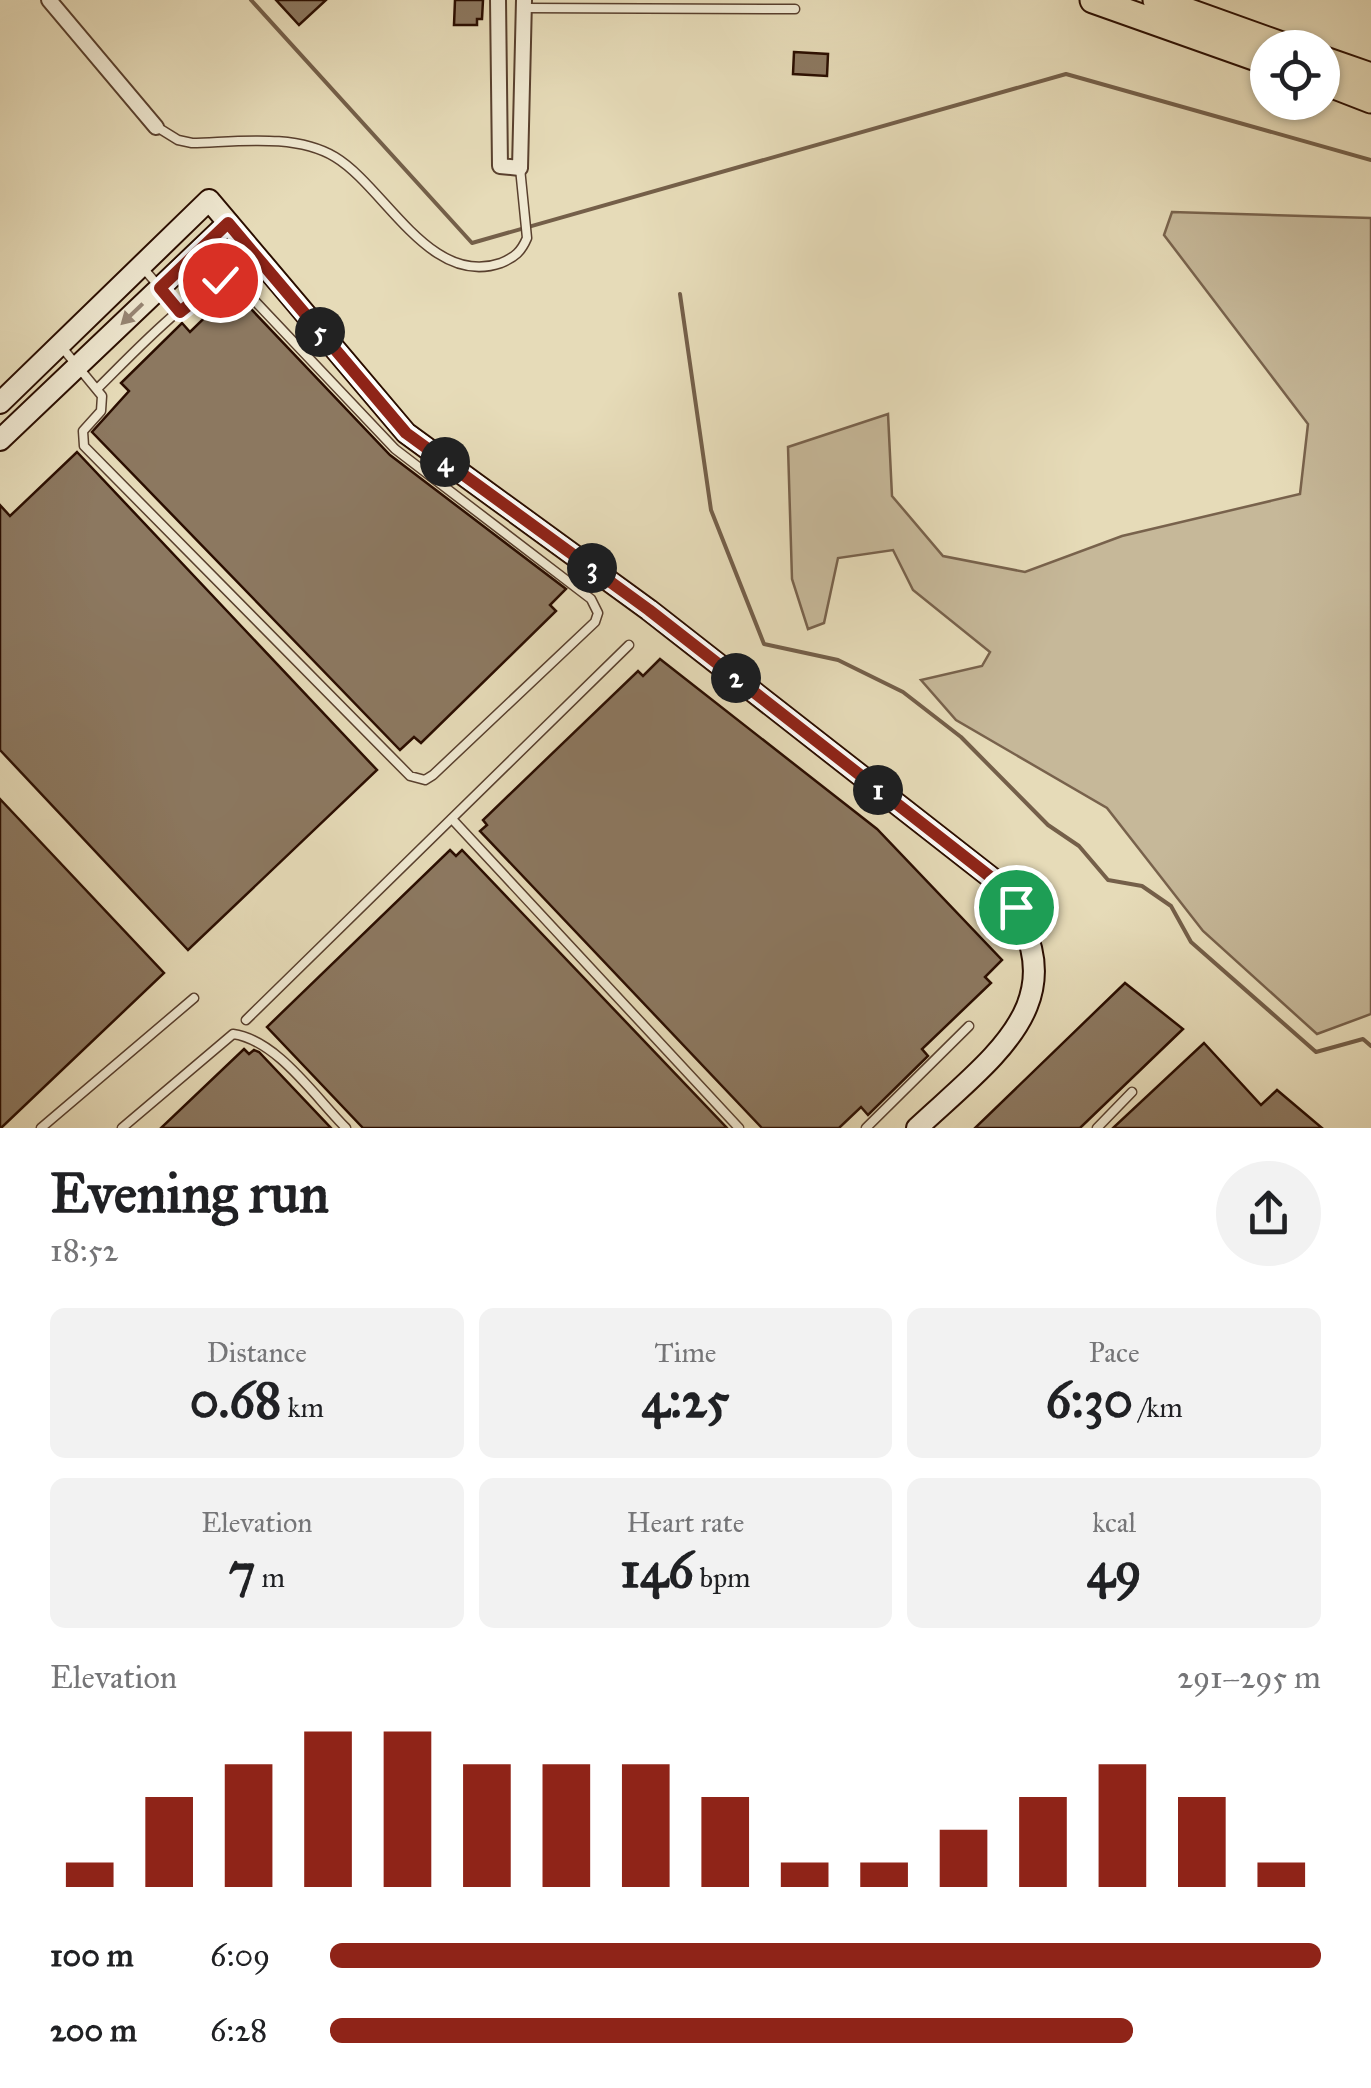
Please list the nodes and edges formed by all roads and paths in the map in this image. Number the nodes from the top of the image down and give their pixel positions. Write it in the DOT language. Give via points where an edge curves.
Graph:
graph roads {
  1 [pos="49,0"];
  2 [pos="498,0"];
  3 [pos="1093,0"];
  4 [pos="1156,0"];
  5 [pos="524,4"];
  6 [pos="794,9"];
  7 [pos="1250,34"];
  8 [pos="1250,56"];
  9 [pos="1340,88"];
  10 [pos="1371,100"];
  11 [pos="156,126"];
  12 [pos="520,168"];
  13 [pos="228,223"];
  14 [pos="141,266"];
  15 [pos="160,288"];
  16 [pos="180,312"];
  17 [pos="60,345"];
  18 [pos="79,364"];
  19 [pos="98,388"];
  20 [pos="0,403"];
  21 [pos="0,440"];
  22 [pos="629,645"];
  23 [pos="452,819"];
  24 [pos="194,998"];
  25 [pos="246,1020"];
  26 [pos="968,1026"];
  27 [pos="1132,1092"];
  28 [pos="41,1128"];
  29 [pos="122,1128"];
  30 [pos="346,1128"];
  31 [pos="739,1128"];
  32 [pos="866,1128"];
  33 [pos="917,1128"];
  34 [pos="1096,1128"];
  1 -- 11 [label="street"];
  2 -- 12 [label="street" via="500,166"];
  3 -- 8 [label="highway"];
  4 -- 7 [label="highway"];
  5 -- 6 [label="lane"];
  5 -- 12 [label="street"];
  9 -- 10 [label="highway"];
  11 -- 12 [label="lane" via="178,140 286,142 336,157 436,252 486,268 512,258 526,238"];
  13 -- 14 [label="street" via="209,200"];
  13 -- 15 [label="street"];
  13 -- 33 [label="street" via="406,433 665,622 993,879 1016,907 1035,970 1026,1013 998,1053"];
  14 -- 15 [label="lane"];
  14 -- 17 [label="street"];
  15 -- 16 [label="lane"];
  15 -- 18 [label="street, one-way"];
  16 -- 19 [label="lane"];
  16 -- 19 [label="lane" via="220,280 242,285 395,449 591,599 595,622 433,775 418,780 84,446 83,430 103,404"];
  17 -- 18 [label="lane"];
  17 -- 20 [label="street"];
  18 -- 19 [label="lane"];
  18 -- 21 [label="street"];
  22 -- 23 [label="lane"];
  23 -- 25 [label="lane"];
  23 -- 31 [label="lane"];
  24 -- 28 [label="lane"];
  26 -- 32 [label="lane"];
  27 -- 34 [label="lane"];
  29 -- 30 [label="lane" via="233,1034 268,1050"];
}
